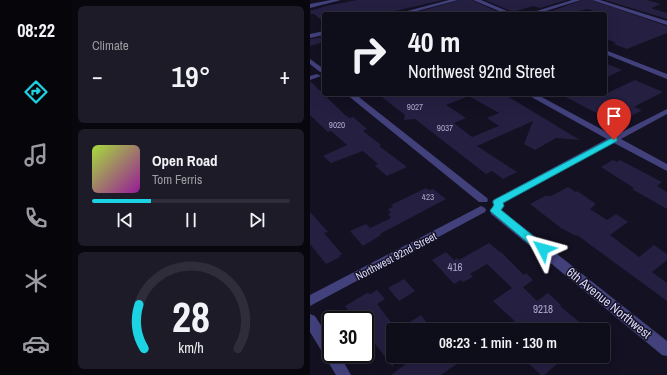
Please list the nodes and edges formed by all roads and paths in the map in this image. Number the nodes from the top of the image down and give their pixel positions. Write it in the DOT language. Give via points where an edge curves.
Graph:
graph roads {
  1 [pos="338,0"];
  2 [pos="455,0"];
  3 [pos="476,0"];
  4 [pos="578,0"];
  5 [pos="596,0"];
  6 [pos="310,6"];
  7 [pos="407,12"];
  8 [pos="506,12"];
  9 [pos="537,12"];
  10 [pos="667,23"];
  11 [pos="322,33"];
  12 [pos="310,36"];
  13 [pos="607,53"];
  14 [pos="310,61"];
  15 [pos="319,74"];
  16 [pos="667,77"];
  17 [pos="352,96"];
  18 [pos="534,96"];
  19 [pos="667,112"];
  20 [pos="614,140"];
  21 [pos="667,168"];
  22 [pos="482,205"];
  23 [pos="496,206"];
  24 [pos="310,301"];
  25 [pos="310,320"];
  26 [pos="667,350"];
  27 [pos="344,375"];
  1 -- 6 [label="street"];
  2 -- 7 [label="street"];
  3 -- 8 [label="street"];
  4 -- 9 [label="street"];
  5 -- 10 [label="street"];
  11 -- 12 [label="street"];
  13 -- 16 [label="street"];
  14 -- 15 [label="street"];
  17 -- 22 [label="street"];
  18 -- 20 [label="street"];
  19 -- 20 [label="street"];
  20 -- 21 [label="street"];
  20 -- 23 [label="street"];
  22 -- 23 [label="street" via="491,199"];
  22 -- 24 [label="street, Northwest 92nd Street"];
  23 -- 26 [label="street, 6th Avenue Northwest"];
  25 -- 27 [label="street"];
}
